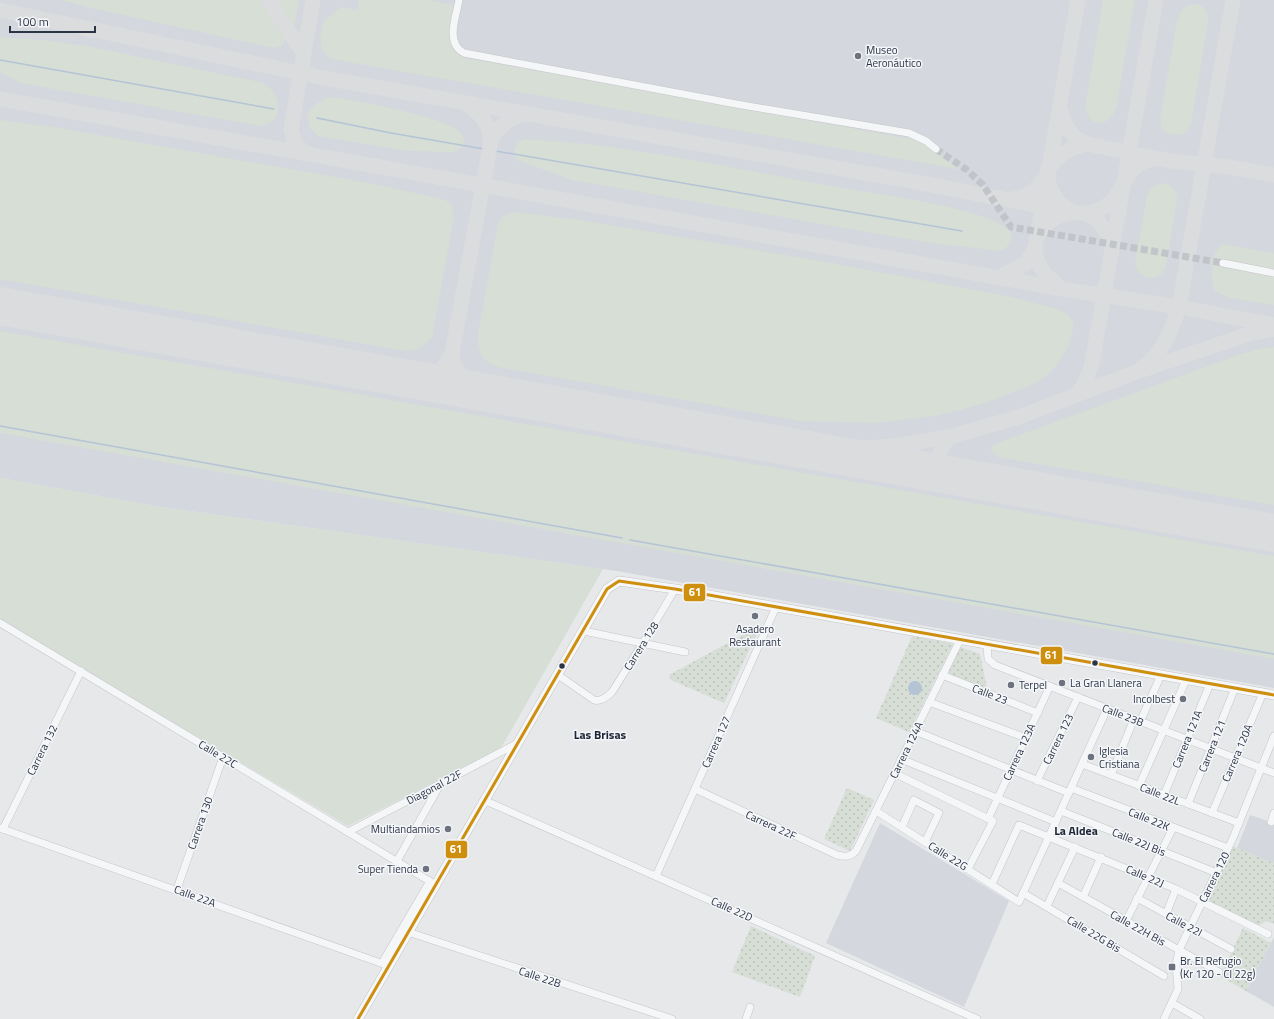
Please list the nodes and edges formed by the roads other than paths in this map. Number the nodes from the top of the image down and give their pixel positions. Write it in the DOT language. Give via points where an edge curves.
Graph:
graph roads {
  1 [pos="459,0"];
  2 [pos="936,149"];
  3 [pos="1223,263"];
  4 [pos="1274,273"];
  5 [pos="674,589"];
  6 [pos="776,607"];
  7 [pos="0,623"];
  8 [pos="584,631"];
  9 [pos="960,640"];
  10 [pos="643,643"];
  11 [pos="987,645"];
  12 [pos="685,652"];
  13 [pos="81,671"];
  14 [pos="558,675"];
  15 [pos="942,675"];
  16 [pos="1161,675"];
  17 [pos="1186,680"];
  18 [pos="1210,684"];
  19 [pos="1050,686"];
  20 [pos="1235,688"];
  21 [pos="1263,693"];
  22 [pos="1274,695"];
  23 [pos="1078,697"];
  24 [pos="929,702"];
  25 [pos="1107,709"];
  26 [pos="1038,713"];
  27 [pos="1137,721"];
  28 [pos="915,731"];
  29 [pos="1163,731"];
  30 [pos="1274,736"];
  31 [pos="1026,738"];
  32 [pos="1187,740"];
  33 [pos="519,743"];
  34 [pos="1210,749"];
  35 [pos="223,757"];
  36 [pos="901,759"];
  37 [pos="1235,759"];
  38 [pos="1082,764"];
  39 [pos="1260,768"];
  40 [pos="1011,770"];
  41 [pos="894,773"];
  42 [pos="1274,773"];
  43 [pos="1111,775"];
  44 [pos="1038,781"];
  45 [pos="441,783"];
  46 [pos="1139,786"];
  47 [pos="695,789"];
  48 [pos="1070,791"];
  49 [pos="1164,795"];
  50 [pos="998,798"];
  51 [pos="486,801"];
  52 [pos="1188,804"];
  53 [pos="876,811"];
  54 [pos="1061,811"];
  55 [pos="1212,813"];
  56 [pos="1274,813"];
  57 [pos="991,820"];
  58 [pos="1056,822"];
  59 [pos="1271,822"];
  60 [pos="1239,823"];
  61 [pos="902,827"];
  62 [pos="2,828"];
  63 [pos="1173,828"];
  64 [pos="348,832"];
  65 [pos="1049,836"];
  66 [pos="924,842"];
  67 [pos="1075,847"];
  68 [pos="1228,848"];
  69 [pos="1162,851"];
  70 [pos="849,856"];
  71 [pos="1101,857"];
  72 [pos="397,861"];
  73 [pos="968,869"];
  74 [pos="1217,873"];
  75 [pos="656,876"];
  76 [pos="1148,877"];
  77 [pos="433,883"];
  78 [pos="992,884"];
  79 [pos="1058,884"];
  80 [pos="177,889"];
  81 [pos="1176,889"];
  82 [pos="1023,893"];
  83 [pos="1083,897"];
  84 [pos="1137,898"];
  85 [pos="1202,902"];
  86 [pos="1047,906"];
  87 [pos="1166,914"];
  88 [pos="1126,921"];
  89 [pos="1190,927"];
  90 [pos="408,932"];
  91 [pos="1268,934"];
  92 [pos="1231,949"];
  93 [pos="1179,950"];
  94 [pos="385,964"];
  95 [pos="1219,972"];
  96 [pos="1164,976"];
  97 [pos="1172,1003"];
  98 [pos="750,1006"];
  99 [pos="358,1019"];
  100 [pos="672,1019"];
  101 [pos="746,1019"];
  102 [pos="977,1019"];
  103 [pos="1164,1019"];
  104 [pos="1200,1019"];
  1 -- 2 [label="street" via="453,39 464,53 909,133"];
  3 -- 4 [label="street"];
  5 -- 6 [label="main road"];
  5 -- 8 [label="main road" via="619,580 607,590"];
  5 -- 10 [label="street, Carrera 128"];
  6 -- 9 [label="main road"];
  6 -- 47 [label="street, Carrera 127"];
  7 -- 13 [label="street, Calle 22C"];
  8 -- 10 [label="street"];
  8 -- 14 [label="main road"];
  9 -- 11 [label="main road"];
  9 -- 15 [label="street, Carrera 124A"];
  10 -- 12 [label="street"];
  10 -- 14 [label="street, Carrera 128" via="612,692 602,699 594,700"];
  11 -- 16 [label="main road"];
  11 -- 19 [label="street, Calle 23B" via="988,659 992,664"];
  13 -- 35 [label="street, Calle 22C"];
  13 -- 62 [label="street, Carrera 132"];
  14 -- 33 [label="main road"];
  15 -- 24 [label="street, Carrera 124A"];
  15 -- 26 [label="street, Calle 23"];
  16 -- 17 [label="main road"];
  16 -- 27 [label="street"];
  17 -- 18 [label="main road"];
  17 -- 29 [label="street"];
  18 -- 20 [label="main road"];
  18 -- 32 [label="street, Carrera 121A"];
  19 -- 23 [label="street, Calle 23B"];
  19 -- 26 [label="street, Carrera 123A"];
  20 -- 21 [label="main road"];
  20 -- 34 [label="street, Carrera 121"];
  21 -- 22 [label="main road"];
  21 -- 37 [label="street, Carrera 120A"];
  23 -- 25 [label="street, Calle 23B"];
  23 -- 44 [label="street, Carrera 123"];
  24 -- 28 [label="street, Carrera 124A"];
  24 -- 31 [label="street"];
  25 -- 27 [label="street, Calle 23B"];
  25 -- 38 [label="street"];
  26 -- 31 [label="street, Carrera 123A"];
  27 -- 29 [label="street, Calle 23B"];
  27 -- 43 [label="street"];
  28 -- 36 [label="street, Carrera 124A"];
  28 -- 40 [label="street, Calle 22K"];
  29 -- 32 [label="street, Calle 23B"];
  29 -- 46 [label="street"];
  30 -- 39 [label="street, Carrera 120"];
  31 -- 40 [label="street, Carrera 123A"];
  32 -- 34 [label="street, Calle 23B"];
  32 -- 49 [label="street, Carrera 121A"];
  33 -- 45 [label="street, Diagonal 22F"];
  33 -- 51 [label="main road"];
  34 -- 37 [label="street, Calle 23B"];
  34 -- 52 [label="street, Carrera 121"];
  35 -- 64 [label="street, Calle 22C"];
  35 -- 80 [label="street, Carrera 130"];
  36 -- 41 [label="street, Carrera 124A"];
  36 -- 50 [label="street"];
  37 -- 39 [label="street, Calle 23B"];
  37 -- 55 [label="street, Carrera 120A"];
  38 -- 43 [label="street, Calle 22L"];
  38 -- 48 [label="street"];
  39 -- 42 [label="street, Calle 23B"];
  39 -- 60 [label="street, Carrera 120"];
  40 -- 44 [label="street, Calle 22K"];
  40 -- 50 [label="street, Carrera 123A"];
  41 -- 53 [label="street, Carrera 124A"];
  41 -- 57 [label="street"];
  43 -- 46 [label="street, Calle 22L"];
  44 -- 48 [label="street, Calle 22K"];
  45 -- 64 [label="street, Diagonal 22F"];
  45 -- 72 [label="street"];
  46 -- 49 [label="street, Calle 22L"];
  47 -- 70 [label="street, Carrera 22F" via="837,855"];
  47 -- 75 [label="street, Carrera 127"];
  48 -- 54 [label="street"];
  48 -- 63 [label="street, Calle 22K"];
  49 -- 52 [label="street, Calle 22L"];
  50 -- 57 [label="street, Carrera 123A"];
  50 -- 58 [label="street"];
  51 -- 75 [label="street, Calle 22D"];
  51 -- 77 [label="main road"];
  52 -- 55 [label="street, Calle 22L"];
  53 -- 61 [label="street, Calle 22G"];
  53 -- 70 [label="street, Carrera 124A" via="856,851"];
  54 -- 58 [label="street"];
  54 -- 69 [label="street, Calle 22J Bis"];
  55 -- 60 [label="street, Calle 22L"];
  56 -- 59 [label="street"];
  57 -- 73 [label="street, Carrera 123A"];
  58 -- 65 [label="street"];
  60 -- 68 [label="street, Carrera 120"];
  61 -- 66 [label="street, Calle 22G"];
  61 -- 66 [label="street" via="914,800 939,812"];
  62 -- 80 [label="street, Calle 22A"];
  63 -- 68 [label="street, Calle 22K"];
  63 -- 69 [label="street"];
  64 -- 72 [label="street, Calle 22C"];
  65 -- 67 [label="street, Calle 22J"];
  65 -- 78 [label="street, Calle 22J" via="1019,825"];
  65 -- 82 [label="street"];
  66 -- 73 [label="street, Calle 22G"];
  67 -- 71 [label="street, Calle 22J"];
  67 -- 79 [label="street"];
  68 -- 74 [label="street, Carrera 120"];
  69 -- 74 [label="street, Calle 22J Bis"];
  69 -- 76 [label="street"];
  71 -- 76 [label="street, Calle 22J"];
  71 -- 83 [label="street"];
  72 -- 77 [label="street, Calle 22C"];
  73 -- 78 [label="street, Calle 22G"];
  74 -- 85 [label="street, Carrera 120"];
  75 -- 102 [label="street, Calle 22D"];
  76 -- 81 [label="street, Calle 22J"];
  76 -- 84 [label="street"];
  77 -- 90 [label="main road"];
  77 -- 94 [label="street"];
  78 -- 82 [label="street, Calle 22G" via="1019,902"];
  79 -- 83 [label="street, Calle 22H Bis"];
  79 -- 86 [label="street"];
  80 -- 94 [label="street, Calle 22A"];
  81 -- 85 [label="street, Calle 22J"];
  81 -- 87 [label="street"];
  82 -- 86 [label="street, Calle 22G Bis"];
  83 -- 88 [label="street, Calle 22H Bis"];
  84 -- 87 [label="street, Calle 22I"];
  84 -- 88 [label="street"];
  85 -- 89 [label="street, Carrera 120"];
  85 -- 91 [label="street, Calle 22J"];
  86 -- 96 [label="street, Calle 22G Bis"];
  87 -- 89 [label="street, Calle 22I"];
  88 -- 93 [label="street, Calle 22H Bis"];
  89 -- 92 [label="street, Calle 22I"];
  89 -- 93 [label="street, Carrera 120"];
  90 -- 94 [label="main road"];
  90 -- 100 [label="street, Calle 22B"];
  93 -- 95 [label="street, Calle 22H Bis"];
  93 -- 97 [label="street, Carrera 120" via="1176,965 1178,989"];
  94 -- 99 [label="main road"];
  97 -- 103 [label="street, Carrera 120"];
  97 -- 104 [label="street"];
  98 -- 101 [label="street"];
}
